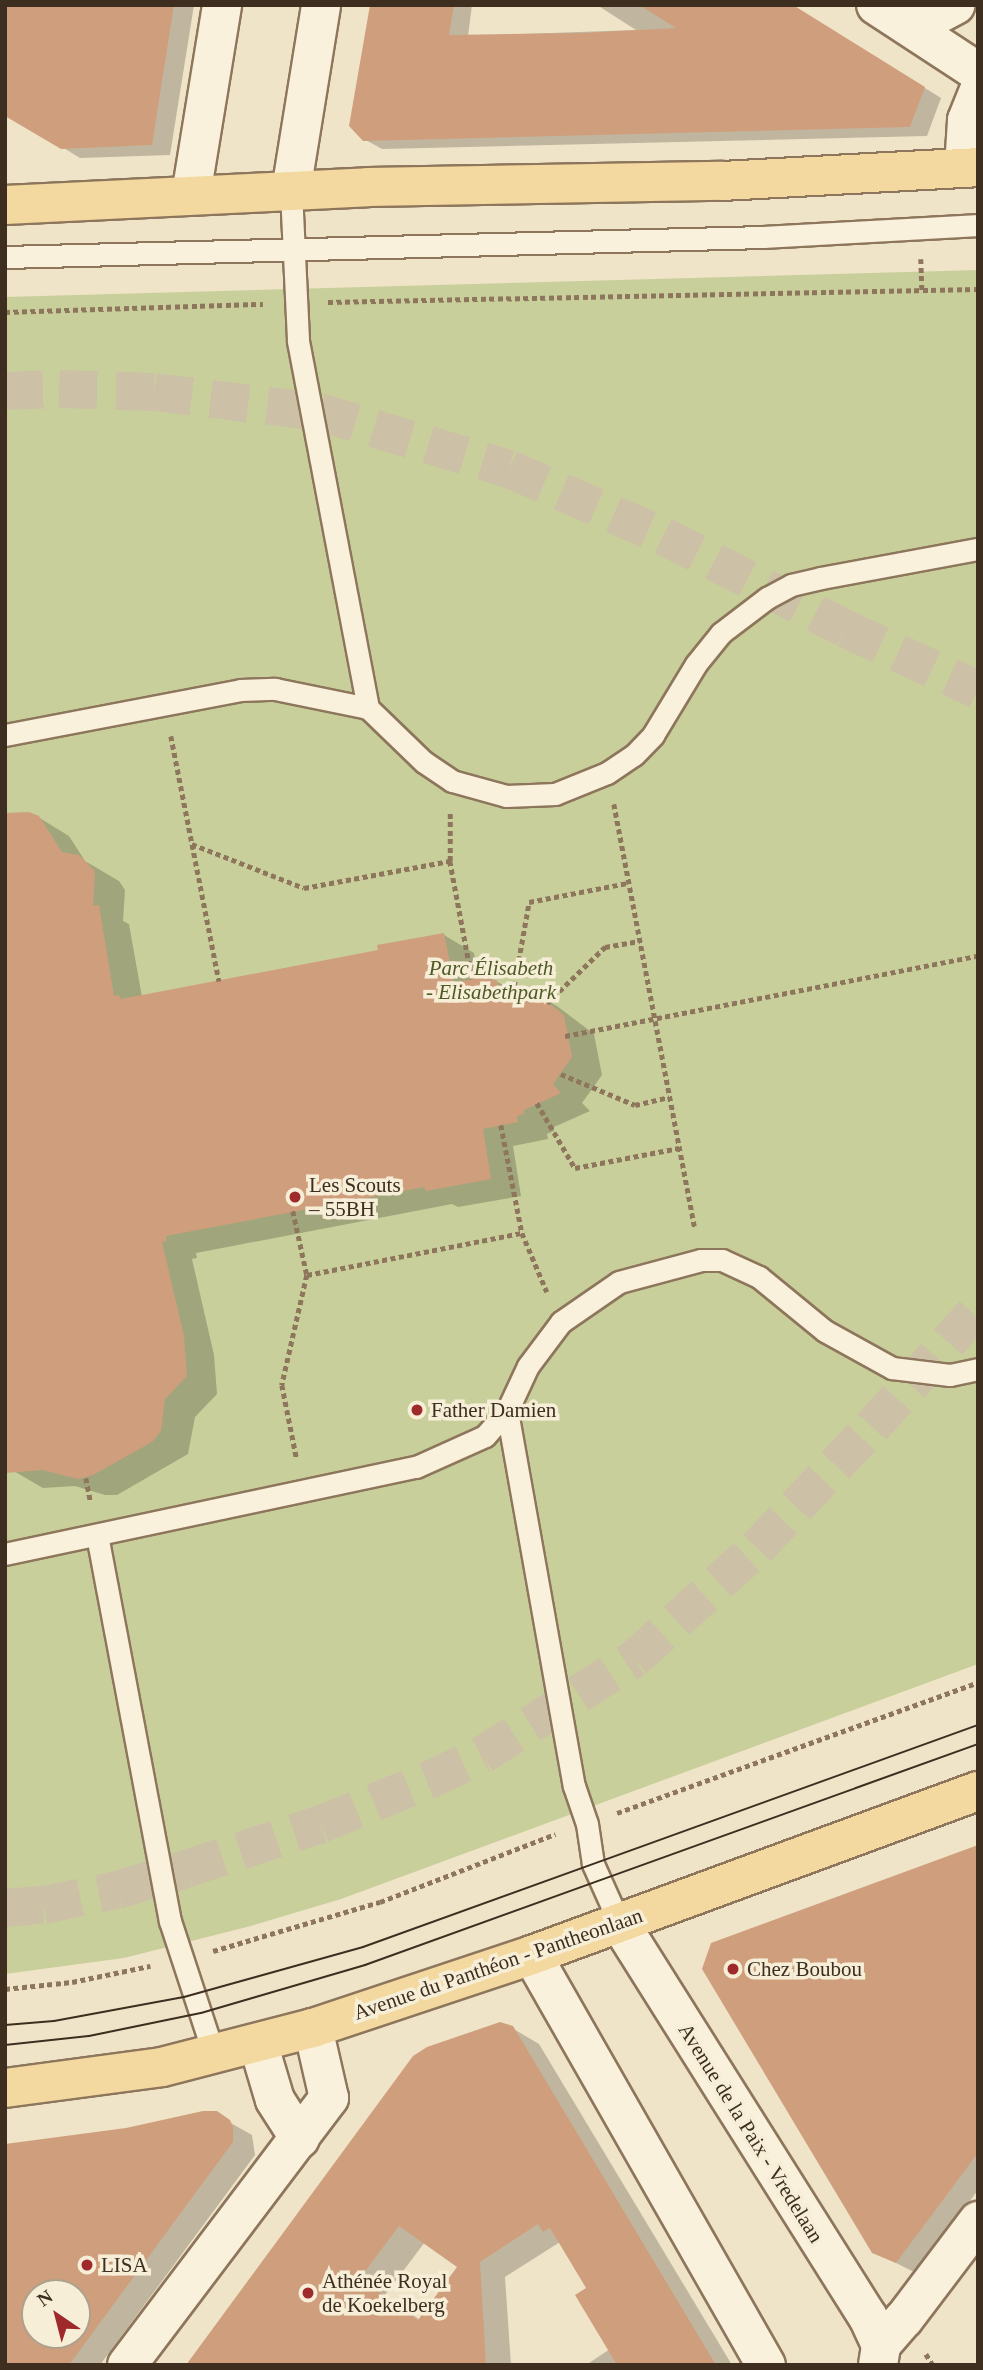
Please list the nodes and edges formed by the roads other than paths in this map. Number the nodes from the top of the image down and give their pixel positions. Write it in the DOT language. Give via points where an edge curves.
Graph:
graph roads {
  1 [pos="222,5"];
  2 [pos="321,5"];
  3 [pos="955,5"];
  4 [pos="889,14"];
  5 [pos="978,72"];
  6 [pos="978,93"];
  7 [pos="971,167"];
  8 [pos="291,191"];
  9 [pos="191,195"];
  10 [pos="5,205"];
  11 [pos="978,225"];
  12 [pos="292,247"];
  13 [pos="5,257"];
  14 [pos="978,549"];
  15 [pos="368,708"];
  16 [pos="5,736"];
  17 [pos="978,1369"];
  18 [pos="507,1411"];
  19 [pos="97,1535"];
  20 [pos="5,1554"];
  21 [pos="978,1791"];
  22 [pos="619,1922"];
  23 [pos="532,1955"];
  24 [pos="313,2028"];
  25 [pos="258,2043"];
  26 [pos="214,2054"];
  27 [pos="5,2088"];
  28 [pos="300,2139"];
  29 [pos="978,2221"];
  30 [pos="880,2355"];
  31 [pos="127,2365"];
  32 [pos="766,2365"];
  1 -- 9 [label="street"];
  2 -- 8 [label="street"];
  3 -- 4 [label="street" via="929,19"];
  4 -- 5 [label="street"];
  6 -- 7 [label="street" via="967,120"];
  7 -- 8 [label="main road" via="722,181"];
  8 -- 9 [label="main road"];
  8 -- 12 [label="lane"];
  9 -- 10 [label="main road"];
  11 -- 12 [label="lane" via="764,237"];
  12 -- 13 [label="lane"];
  12 -- 15 [label="lane" via="298,341"];
  14 -- 15 [label="lane" via="811,581 767,598 722,633 696,664 653,735 634,755 578,787 533,797 506,796 452,781 408,748"];
  15 -- 16 [label="lane" via="275,689 240,690"];
  17 -- 18 [label="lane" via="950,1375 892,1368 825,1331 759,1277 722,1260 701,1260 619,1282 561,1322 528,1366"];
  18 -- 19 [label="lane" via="485,1436 416,1467"];
  18 -- 22 [label="lane" via="574,1786 587,1824 593,1864"];
  19 -- 20 [label="lane"];
  19 -- 26 [label="lane" via="170,1921"];
  21 -- 22 [label="main road, Avenue du Panthéon - Pantheonlaan"];
  22 -- 23 [label="main road, Avenue du Panthéon - Pantheonlaan"];
  22 -- 30 [label="street, Avenue de la Paix - Vredelaan" via="868,2317"];
  23 -- 24 [label="main road, Avenue du Panthéon - Pantheonlaan"];
  23 -- 32 [label="street"];
  24 -- 25 [label="main road, Avenue du Panthéon - Pantheonlaan"];
  24 -- 28 [label="street" via="329,2098"];
  25 -- 26 [label="main road, Avenue du Panthéon - Pantheonlaan"];
  25 -- 28 [label="street" via="275,2100"];
  26 -- 27 [label="main road, Avenue du Panthéon - Pantheonlaan" via="162,2067"];
  28 -- 31 [label="street"];
  29 -- 30 [label="street"];
}
